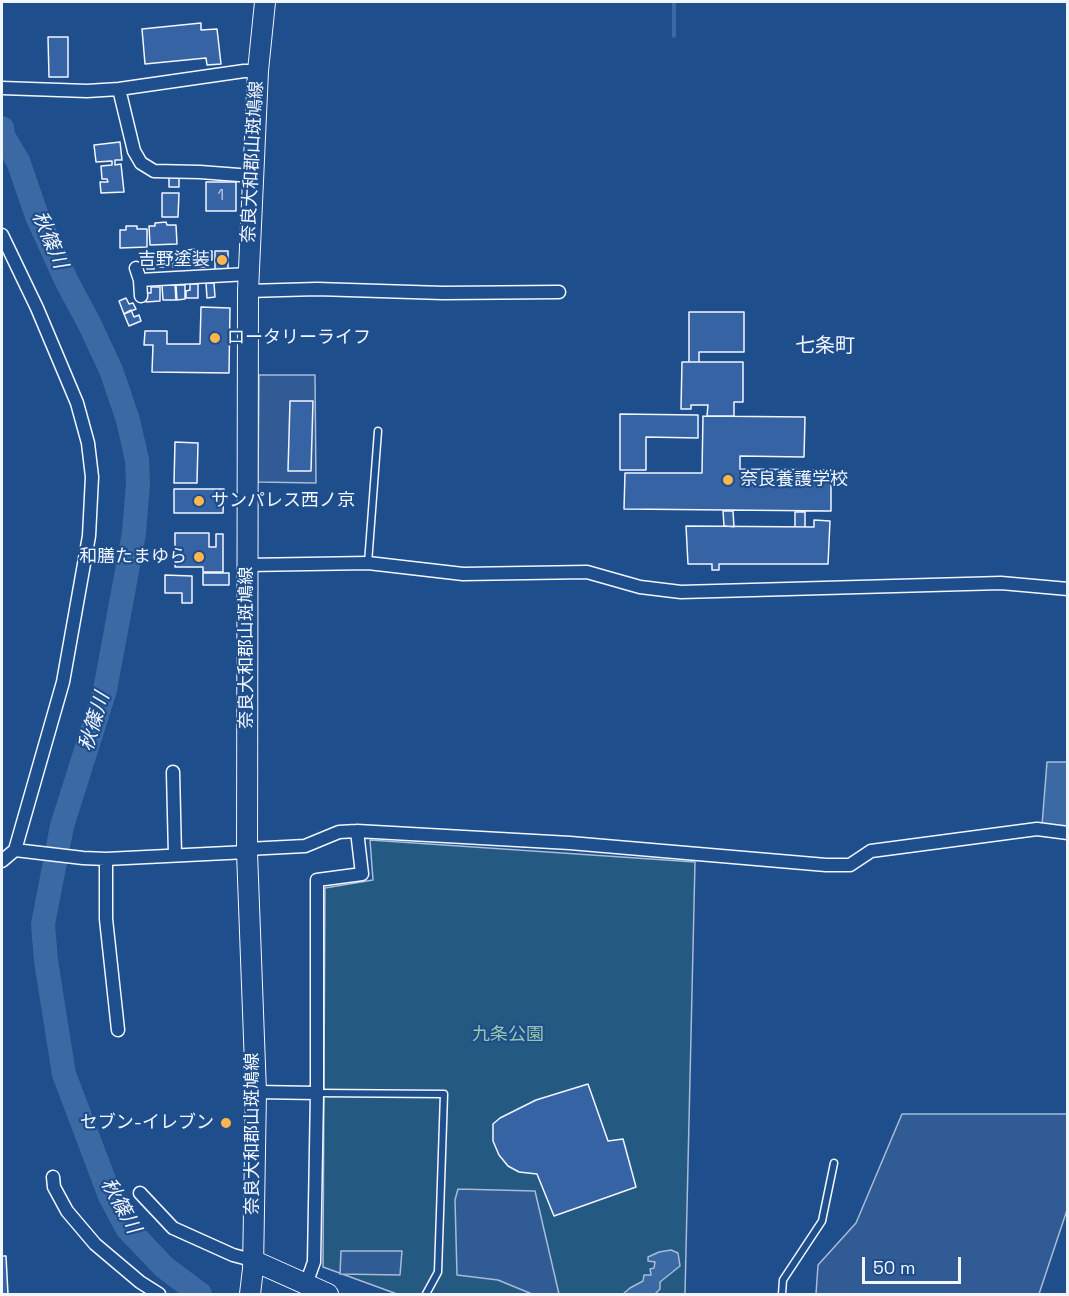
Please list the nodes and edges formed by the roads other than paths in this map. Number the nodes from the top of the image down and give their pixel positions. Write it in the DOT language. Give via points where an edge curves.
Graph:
graph roads {
  1 [pos="265,2"];
  2 [pos="258,71"];
  3 [pos="2,88"];
  4 [pos="119,89"];
  5 [pos="252,176"];
  6 [pos="2,235"];
  7 [pos="248,283"];
  8 [pos="559,292"];
  9 [pos="141,296"];
  10 [pos="378,431"];
  11 [pos="368,563"];
  12 [pos="247,565"];
  13 [pos="1068,589"];
  14 [pos="173,771"];
  15 [pos="357,831"];
  16 [pos="1068,833"];
  17 [pos="247,850"];
  18 [pos="20,851"];
  19 [pos="175,855"];
  20 [pos="106,859"];
  21 [pos="2,861"];
  22 [pos="118,1030"];
  23 [pos="256,1092"];
  24 [pos="316,1093"];
  25 [pos="834,1163"];
  26 [pos="53,1177"];
  27 [pos="140,1193"];
  28 [pos="253,1265"];
  29 [pos="306,1284"];
  30 [pos="159,1294"];
  31 [pos="249,1294"];
  32 [pos="328,1294"];
  33 [pos="426,1294"];
  34 [pos="782,1294"];
  1 -- 2 [label="main road, 奈良大和郡山斑鳩線"];
  2 -- 4 [label="street"];
  2 -- 5 [label="main road, 奈良大和郡山斑鳩線"];
  3 -- 4 [label="street"];
  4 -- 5 [label="street" via="134,151 141,163 154,171"];
  5 -- 7 [label="main road, 奈良大和郡山斑鳩線"];
  6 -- 18 [label="street" via="38,308 77,404 88,442 92,477 89,536 63,682"];
  7 -- 8 [label="street" via="443,293"];
  7 -- 9 [label="street" via="138,274"];
  7 -- 12 [label="main road, 奈良大和郡山斑鳩線"];
  10 -- 11 [label="lane"];
  11 -- 12 [label="street"];
  11 -- 13 [label="street" via="463,574 587,572 640,587 681,592 1000,583"];
  12 -- 17 [label="main road, 奈良大和郡山斑鳩線"];
  14 -- 19 [label="street"];
  15 -- 16 [label="street" via="570,843 826,865 850,865 871,851 1037,829"];
  15 -- 17 [label="street" via="339,831 304,846"];
  15 -- 24 [label="street" via="362,874 317,880"];
  17 -- 19 [label="street"];
  17 -- 23 [label="main road, 奈良大和郡山斑鳩線"];
  18 -- 20 [label="street"];
  18 -- 21 [label="street"];
  19 -- 20 [label="street"];
  20 -- 22 [label="street" via="106,919"];
  23 -- 24 [label="street"];
  23 -- 28 [label="main road, 奈良大和郡山斑鳩線"];
  24 -- 29 [label="street" via="314,1262"];
  24 -- 33 [label="lane" via="444,1094 438,1272"];
  25 -- 34 [label="lane" via="822,1221 783,1280"];
  26 -- 30 [label="street" via="67,1211 95,1244"];
  27 -- 28 [label="street" via="173,1228"];
  28 -- 29 [label="main road"];
  28 -- 31 [label="main road, 奈良大和郡山斑鳩線"];
  29 -- 32 [label="main road"];
}
